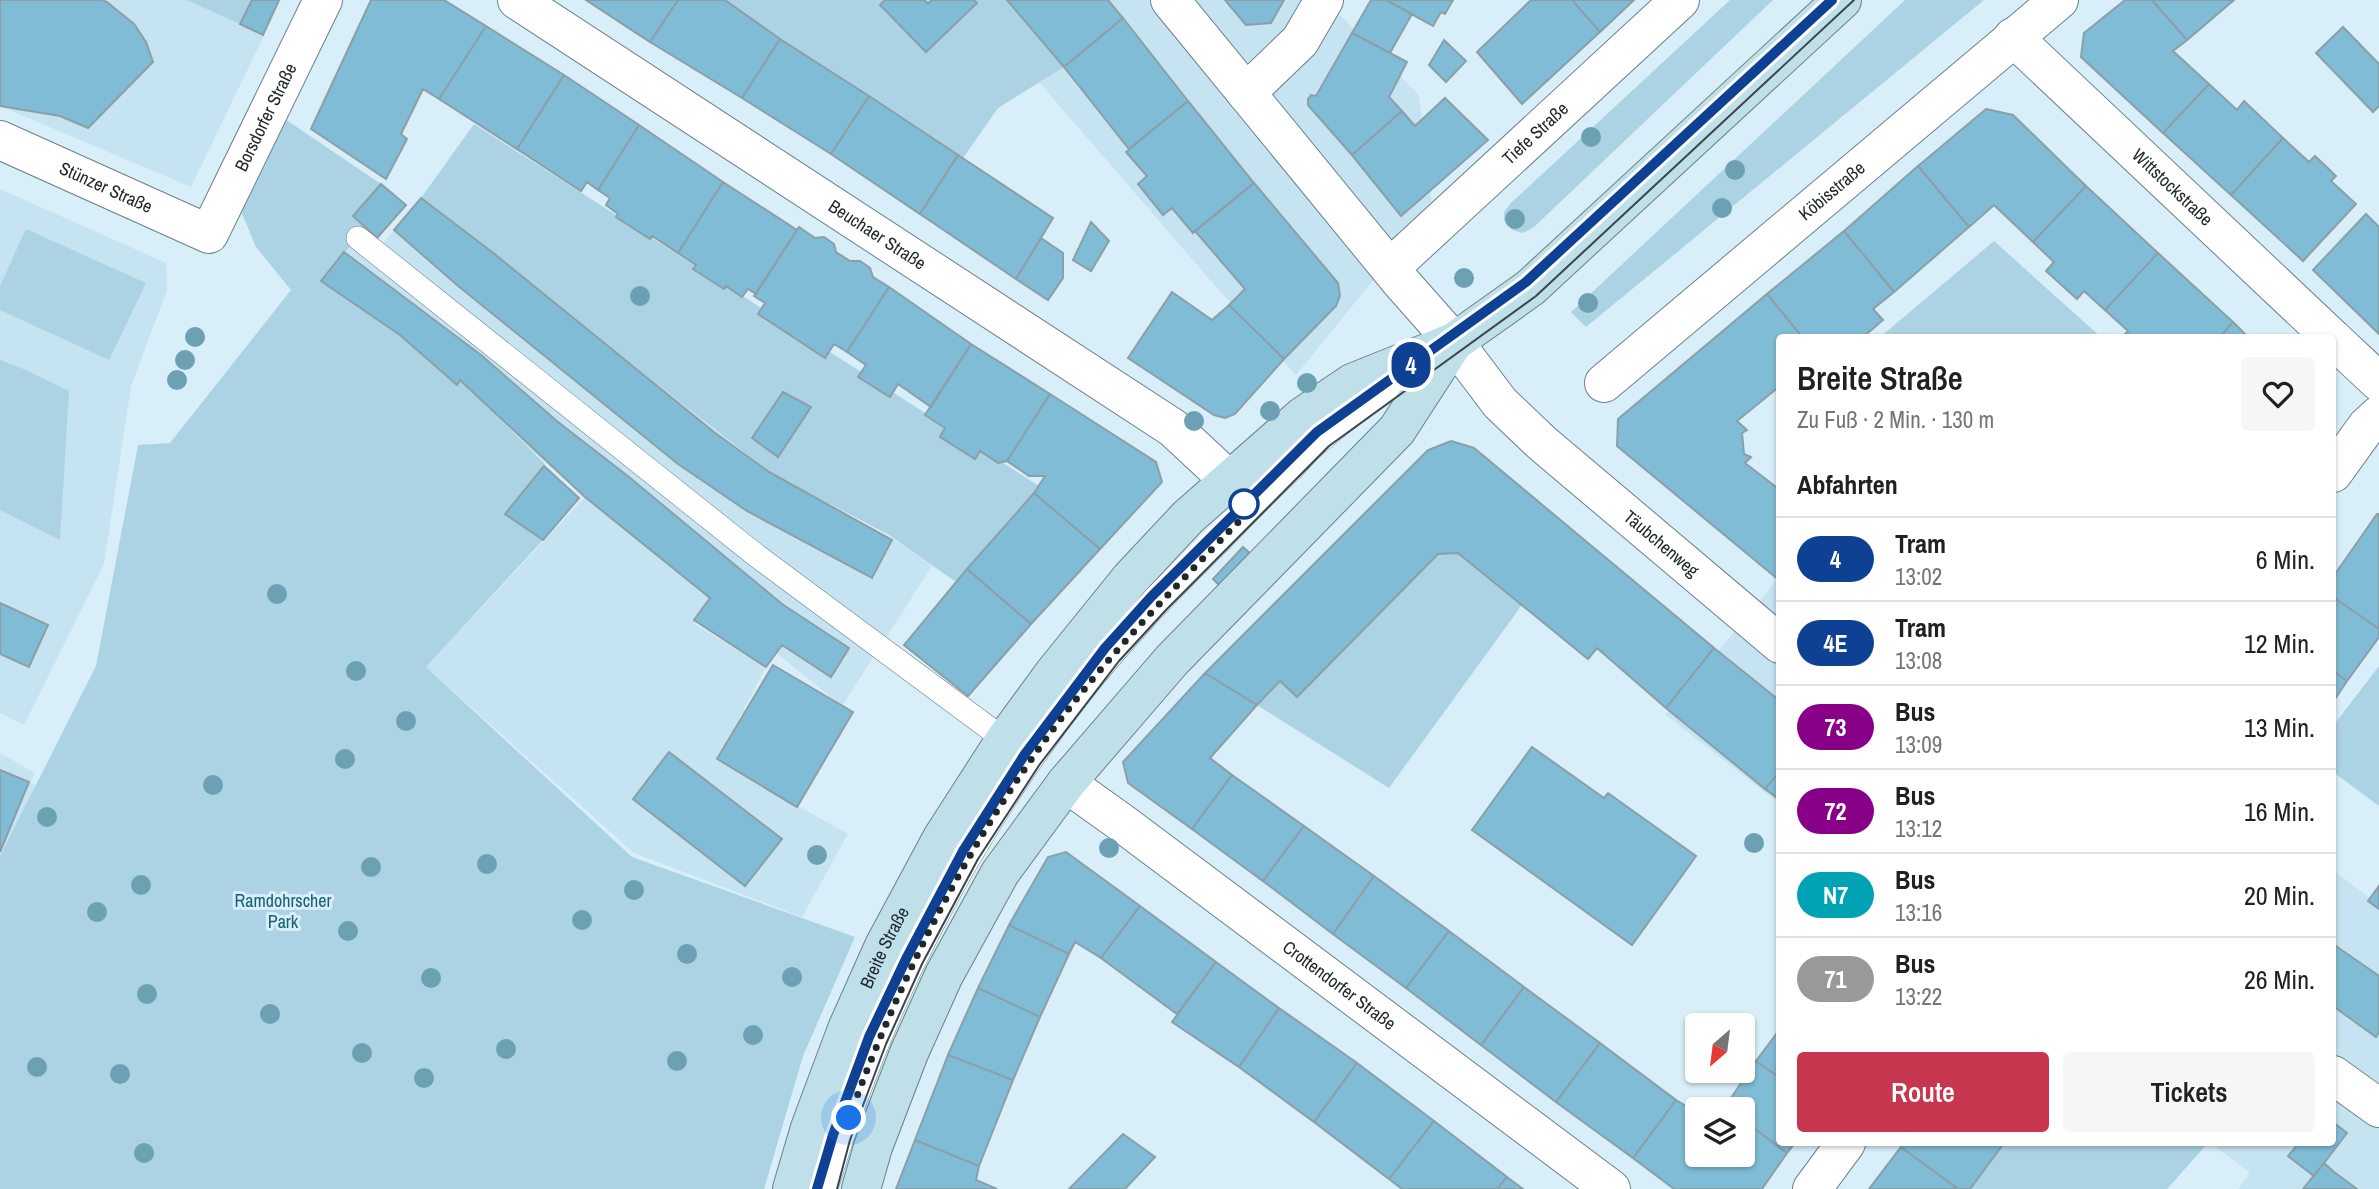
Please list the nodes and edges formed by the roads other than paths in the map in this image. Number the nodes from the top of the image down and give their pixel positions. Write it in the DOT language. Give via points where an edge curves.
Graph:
graph roads {
  1 [pos="323,0"];
  2 [pos="517,0"];
  3 [pos="1170,0"];
  4 [pos="1324,0"];
  5 [pos="1679,0"];
  6 [pos="1842,0"];
  7 [pos="2059,0"];
  8 [pos="2013,37"];
  9 [pos="1246,93"];
  10 [pos="0,140"];
  11 [pos="209,234"];
  12 [pos="358,238"];
  13 [pos="1391,268"];
  14 [pos="2328,334"];
  15 [pos="1454,342"];
  16 [pos="2336,342"];
  17 [pos="2379,382"];
  18 [pos="1604,383"];
  19 [pos="2379,415"];
  20 [pos="2336,469"];
  21 [pos="1230,481"];
  22 [pos="1776,640"];
  23 [pos="1005,740"];
  24 [pos="1066,783"];
  25 [pos="2336,1077"];
  26 [pos="2379,1108"];
  27 [pos="1844,1146"];
  28 [pos="792,1189"];
  29 [pos="826,1189"];
  30 [pos="861,1189"];
  31 [pos="1611,1189"];
  32 [pos="1812,1189"];
  1 -- 11 [label="street, Borsdorfer Straße"];
  2 -- 21 [label="street, Beuchaer Straße" via="1173,428"];
  3 -- 9 [label="street, Täubchenweg"];
  4 -- 9 [label="street" via="1300,41"];
  5 -- 13 [label="street, Tiefe Straße"];
  6 -- 15 [label="main road" via="1530,288"];
  7 -- 8 [label="street, Köbisstraße"];
  8 -- 14 [label="street, Wittstockstraße"];
  8 -- 18 [label="street, Köbisstraße"];
  9 -- 13 [label="street, Täubchenweg"];
  10 -- 11 [label="street, Stünzer Straße"];
  12 -- 23 [label="lane" via="757,556"];
  13 -- 15 [label="street, Täubchenweg"];
  15 -- 21 [label="main road, Breite Straße" via="1352,383 1303,416"];
  15 -- 22 [label="street, Täubchenweg" via="1500,403 1542,443"];
  15 -- 24 [label="main road" via="1397,430 1194,635"];
  15 -- 29 [label="lane" via="1322,439 1158,604 1080,694 970,855 914,960 878,1040"];
  16 -- 17 [label="street, Wittstockstraße"];
  19 -- 20 [label="street"];
  21 -- 23 [label="main road, Breite Straße" via="1188,517 1130,579"];
  23 -- 28 [label="main road, Breite Straße" via="942,838 884,946 847,1028"];
  24 -- 30 [label="main road" via="1000,873 944,975 909,1053"];
  24 -- 31 [label="street, Crottendorfer Straße"];
  25 -- 26 [label="street"];
  27 -- 32 [label="street"];
}
